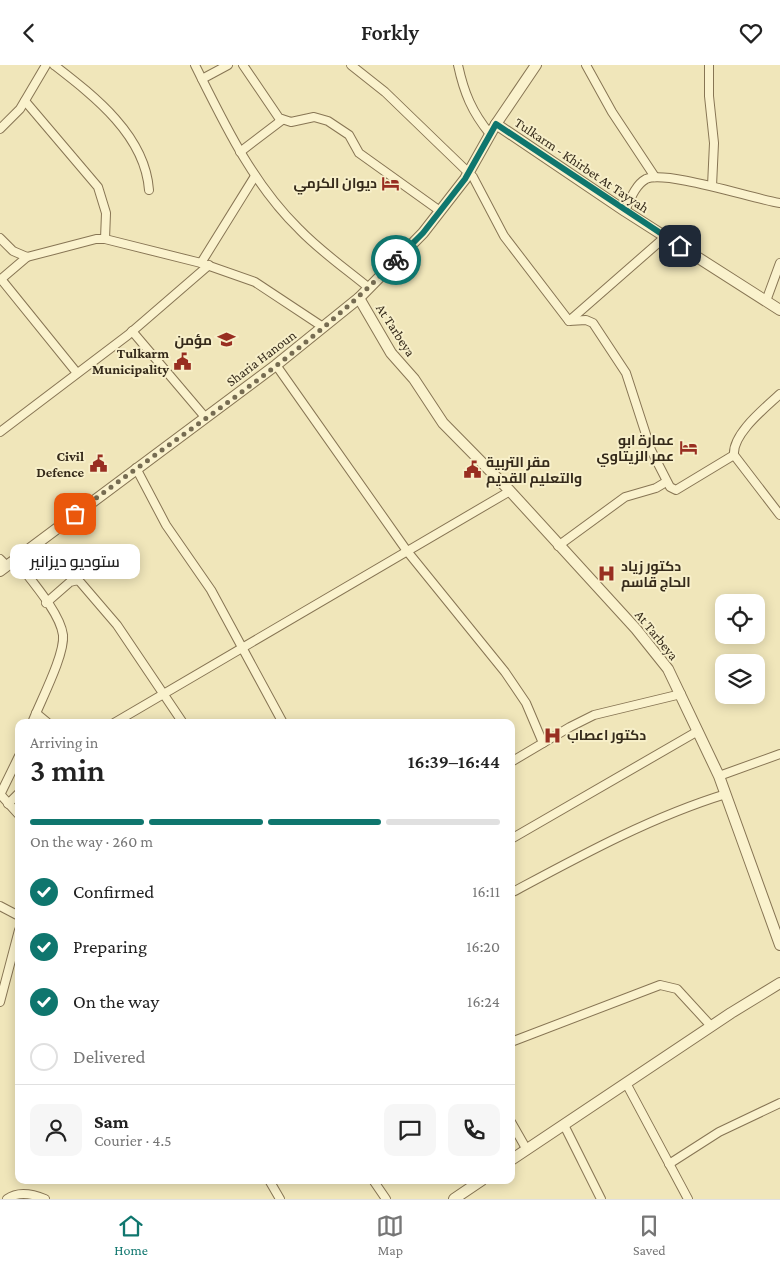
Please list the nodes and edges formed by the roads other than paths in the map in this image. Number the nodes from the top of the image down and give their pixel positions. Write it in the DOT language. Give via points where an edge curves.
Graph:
graph roads {
  1 [pos="46,65"];
  2 [pos="54,65"];
  3 [pos="195,65"];
  4 [pos="228,65"];
  5 [pos="243,65"];
  6 [pos="351,65"];
  7 [pos="458,65"];
  8 [pos="536,65"];
  9 [pos="586,65"];
  10 [pos="708,65"];
  11 [pos="202,79"];
  12 [pos="25,101"];
  13 [pos="282,120"];
  14 [pos="496,124"];
  15 [pos="0,129"];
  16 [pos="490,134"];
  17 [pos="240,152"];
  18 [pos="469,173"];
  19 [pos="652,175"];
  20 [pos="255,176"];
  21 [pos="712,186"];
  22 [pos="149,189"];
  23 [pos="780,203"];
  24 [pos="440,211"];
  25 [pos="625,211"];
  26 [pos="665,237"];
  27 [pos="0,238"];
  28 [pos="105,239"];
  29 [pos="27,257"];
  30 [pos="780,263"];
  31 [pos="205,264"];
  32 [pos="1,280"];
  33 [pos="369,289"];
  34 [pos="359,298"];
  35 [pos="766,301"];
  36 [pos="780,310"];
  37 [pos="569,321"];
  38 [pos="323,327"];
  39 [pos="132,331"];
  40 [pos="276,365"];
  41 [pos="77,373"];
  42 [pos="780,394"];
  43 [pos="205,417"];
  44 [pos="0,432"];
  45 [pos="734,455"];
  46 [pos="136,468"];
  47 [pos="666,482"];
  48 [pos="510,491"];
  49 [pos="780,515"];
  50 [pos="558,546"];
  51 [pos="407,551"];
  52 [pos="6,564"];
  53 [pos="46,603"];
  54 [pos="242,649"];
  55 [pos="164,694"];
  56 [pos="681,694"];
  57 [pos="36,713"];
  58 [pos="34,719"];
  59 [pos="43,719"];
  60 [pos="121,719"];
  61 [pos="181,719"];
  62 [pos="281,719"];
  63 [pos="698,731"];
  64 [pos="543,743"];
  65 [pos="780,754"];
  66 [pos="515,760"];
  67 [pos="15,764"];
  68 [pos="719,776"];
  69 [pos="0,794"];
  70 [pos="726,794"];
  71 [pos="15,797"];
  72 [pos="8,804"];
  73 [pos="15,811"];
  74 [pos="515,837"];
  75 [pos="515,891"];
  76 [pos="0,906"];
  77 [pos="15,915"];
  78 [pos="15,944"];
  79 [pos="780,945"];
  80 [pos="780,983"];
  81 [pos="0,1002"];
  82 [pos="711,1027"];
  83 [pos="515,1040"];
  84 [pos="626,1083"];
  85 [pos="780,1103"];
  86 [pos="564,1125"];
  87 [pos="515,1129"];
  88 [pos="527,1150"];
  89 [pos="515,1158"];
  90 [pos="669,1164"];
  91 [pos="272,1184"];
  92 [pos="376,1184"];
  93 [pos="476,1184"];
  94 [pos="7,1199"];
  95 [pos="45,1199"];
  96 [pos="280,1199"];
  97 [pos="386,1199"];
  98 [pos="454,1199"];
  99 [pos="602,1199"];
  100 [pos="688,1199"];
  1 -- 12 [label="street"];
  2 -- 22 [label="street" via="88,91 136,145 148,173"];
  3 -- 11 [label="street"];
  4 -- 11 [label="street"];
  5 -- 13 [label="street"];
  6 -- 18 [label="street" via="385,92"];
  7 -- 16 [label="street" via="466,98"];
  8 -- 14 [label="street, Sharia Hanoun"];
  9 -- 19 [label="street"];
  10 -- 21 [label="street" via="714,143"];
  11 -- 17 [label="street"];
  12 -- 15 [label="street"];
  12 -- 28 [label="street" via="98,187 106,213"];
  13 -- 17 [label="street"];
  13 -- 24 [label="street" via="291,123 314,117 328,121 350,135 359,153"];
  14 -- 16 [label="street, Sharia Hanoun"];
  14 -- 25 [label="street, Tulkarm - Khirbet At Tayyah"];
  16 -- 18 [label="street, Sharia Hanoun"];
  17 -- 20 [label="street"];
  18 -- 24 [label="street, Sharia Hanoun"];
  18 -- 37 [label="street" via="480,186 504,235"];
  19 -- 21 [label="street"];
  19 -- 25 [label="street" via="636,189"];
  20 -- 31 [label="street"];
  20 -- 33 [label="street" via="298,229"];
  21 -- 23 [label="street"];
  24 -- 33 [label="street, Sharia Hanoun"];
  25 -- 26 [label="street, Tulkarm - Khirbet At Tayyah"];
  26 -- 35 [label="street, Tulkarm - Khirbet At Tayyah"];
  26 -- 37 [label="street"];
  27 -- 29 [label="street" via="13,251"];
  28 -- 29 [label="street"];
  28 -- 31 [label="street"];
  29 -- 32 [label="street"];
  30 -- 35 [label="street"];
  31 -- 38 [label="street" via="255,282"];
  31 -- 39 [label="street"];
  32 -- 41 [label="street"];
  33 -- 34 [label="street, Sharia Hanoun"];
  34 -- 38 [label="street, Sharia Hanoun"];
  34 -- 48 [label="street, At Tarbeya" via="391,353 414,379 443,423"];
  35 -- 36 [label="street, Tulkarm - Khirbet At Tayyah"];
  37 -- 47 [label="street" via="593,323 626,373 651,451"];
  38 -- 40 [label="street, Sharia Hanoun"];
  39 -- 41 [label="street"];
  39 -- 43 [label="street"];
  40 -- 43 [label="street, Sharia Hanoun"];
  40 -- 51 [label="street"];
  41 -- 44 [label="street"];
  42 -- 45 [label="street" via="739,437 733,447"];
  43 -- 46 [label="street, Sharia Hanoun"];
  45 -- 47 [label="street" via="676,490"];
  45 -- 49 [label="street"];
  46 -- 52 [label="street, Sharia Hanoun"];
  46 -- 54 [label="street" via="166,525 211,590"];
  47 -- 50 [label="street" via="625,497"];
  48 -- 50 [label="street, At Tarbeya"];
  48 -- 51 [label="street"];
  50 -- 56 [label="street, At Tarbeya" via="636,629 668,669"];
  51 -- 54 [label="street"];
  51 -- 64 [label="street" via="505,672 526,703"];
  52 -- 53 [label="street"];
  53 -- 55 [label="street" via="70,582 78,580 117,625"];
  53 -- 57 [label="street" via="60,623 63,643"];
  54 -- 55 [label="street"];
  54 -- 62 [label="street"];
  55 -- 60 [label="street"];
  55 -- 61 [label="street"];
  56 -- 63 [label="street, At Tarbeya"];
  56 -- 64 [label="street" via="594,715"];
  57 -- 58 [label="street"];
  57 -- 59 [label="street"];
  63 -- 68 [label="street, At Tarbeya"];
  63 -- 74 [label="street"];
  64 -- 66 [label="street"];
  65 -- 68 [label="street"];
  67 -- 69 [label="street"];
  68 -- 70 [label="street, At Tarbeya"];
  69 -- 72 [label="street"];
  70 -- 75 [label="street" via="691,805"];
  70 -- 79 [label="street, At Tarbeya"];
  71 -- 72 [label="street"];
  72 -- 73 [label="street"];
  76 -- 77 [label="street"];
  78 -- 81 [label="street"];
  80 -- 82 [label="street"];
  82 -- 83 [label="street" via="677,989 660,985"];
  82 -- 84 [label="street"];
  84 -- 86 [label="street"];
  84 -- 90 [label="street"];
  85 -- 90 [label="street" via="719,1132"];
  86 -- 88 [label="street"];
  86 -- 99 [label="street"];
  87 -- 88 [label="street"];
  88 -- 89 [label="street"];
  90 -- 100 [label="street"];
  91 -- 96 [label="street"];
  92 -- 97 [label="street"];
  93 -- 98 [label="street"];
  94 -- 95 [label="street" via="24,1194"];
}
